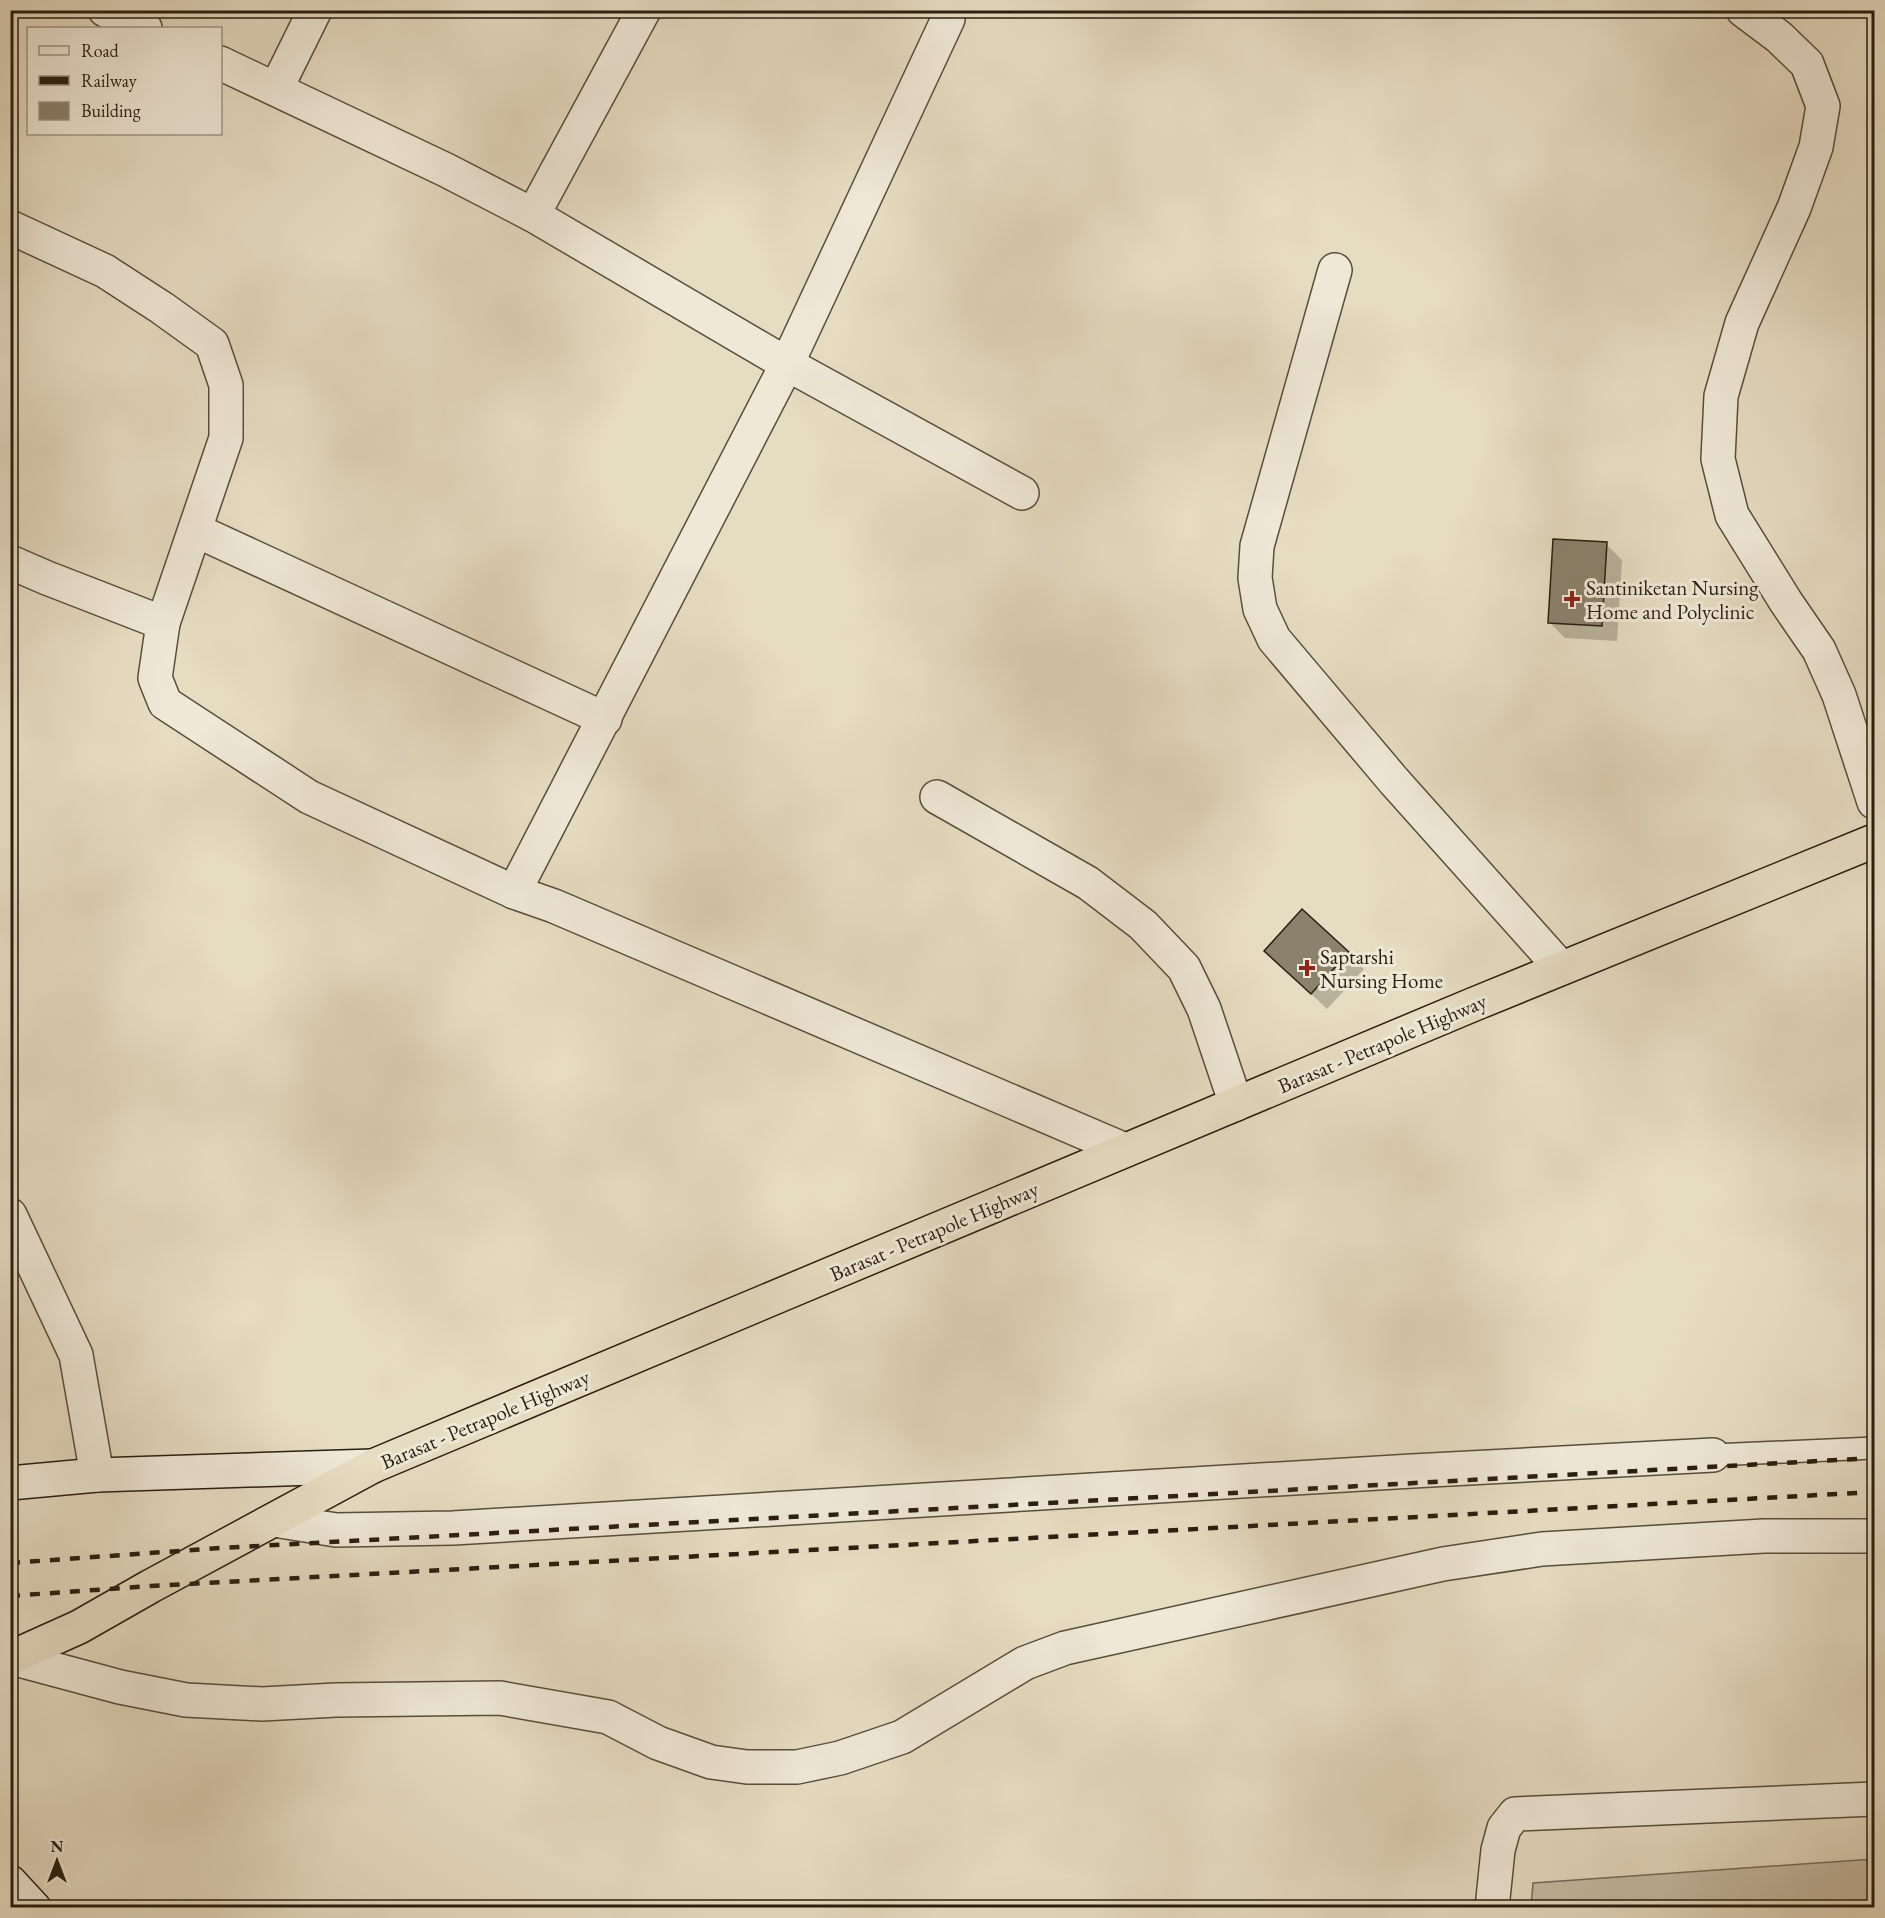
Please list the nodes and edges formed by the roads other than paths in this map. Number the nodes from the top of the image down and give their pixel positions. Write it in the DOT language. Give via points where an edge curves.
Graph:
graph roads {
  1 [pos="105,10"];
  2 [pos="315,10"];
  3 [pos="644,10"];
  4 [pos="946,10"];
  5 [pos="1757,15"];
  6 [pos="143,27"];
  7 [pos="222,64"];
  8 [pos="276,89"];
  9 [pos="533,215"];
  10 [pos="10,227"];
  11 [pos="1335,270"];
  12 [pos="787,364"];
  13 [pos="1022,493"];
  14 [pos="195,530"];
  15 [pos="10,562"];
  16 [pos="163,623"];
  17 [pos="604,719"];
  18 [pos="937,797"];
  19 [pos="1875,802"];
  20 [pos="1875,841"];
  21 [pos="514,892"];
  22 [pos="1561,968"];
  23 [pos="1236,1104"];
  24 [pos="1125,1150"];
  25 [pos="10,1215"];
  26 [pos="1875,1448"];
  27 [pos="1713,1455"];
  28 [pos="373,1466"];
  29 [pos="97,1475"];
  30 [pos="10,1483"];
  31 [pos="274,1520"];
  32 [pos="1875,1536"];
  33 [pos="11,1658"];
  34 [pos="1875,1799"];
  35 [pos="10,1882"];
  36 [pos="34,1908"];
  37 [pos="1492,1908"];
  1 -- 6 [label="street"];
  2 -- 8 [label="street"];
  3 -- 9 [label="street"];
  4 -- 12 [label="street" via="948,19"];
  5 -- 19 [label="street" via="1807,64 1823,106 1816,147 1794,208 1742,323 1721,396 1718,459 1732,515 1819,650 1839,695"];
  7 -- 8 [label="street"];
  8 -- 9 [label="street"];
  9 -- 12 [label="street"];
  10 -- 14 [label="street" via="105,271 212,344 226,385 226,438"];
  11 -- 22 [label="street" via="1257,546 1255,578 1260,609 1274,639"];
  12 -- 13 [label="street"];
  12 -- 17 [label="street"];
  14 -- 16 [label="street"];
  14 -- 17 [label="street"];
  15 -- 16 [label="street"];
  16 -- 21 [label="street" via="155,678 165,703 309,797"];
  17 -- 21 [label="street"];
  18 -- 23 [label="street" via="1088,883 1151,934 1184,968 1204,1009"];
  20 -- 22 [label="highway, Barasat - Petrapole Highway"];
  21 -- 24 [label="street"];
  22 -- 23 [label="highway, Barasat - Petrapole Highway"];
  23 -- 24 [label="highway, Barasat - Petrapole Highway"];
  24 -- 28 [label="highway, Barasat - Petrapole Highway"];
  25 -- 29 [label="street" via="76,1355"];
  26 -- 27 [label="lane"];
  27 -- 31 [label="street" via="453,1528 336,1530"];
  28 -- 29 [label="street"];
  28 -- 31 [label="highway, Barasat - Petrapole Highway"];
  29 -- 30 [label="street"];
  31 -- 33 [label="highway, Barasat - Petrapole Highway" via="79,1628"];
  32 -- 33 [label="street" via="1764,1536 1575,1547 1443,1564 1065,1648 1025,1663 902,1737 840,1758 797,1767 711,1762 658,1743 608,1717 500,1698 262,1704 186,1700"];
  34 -- 37 [label="street" via="1515,1814 1504,1828 1498,1850"];
  35 -- 36 [label="street"];
}
